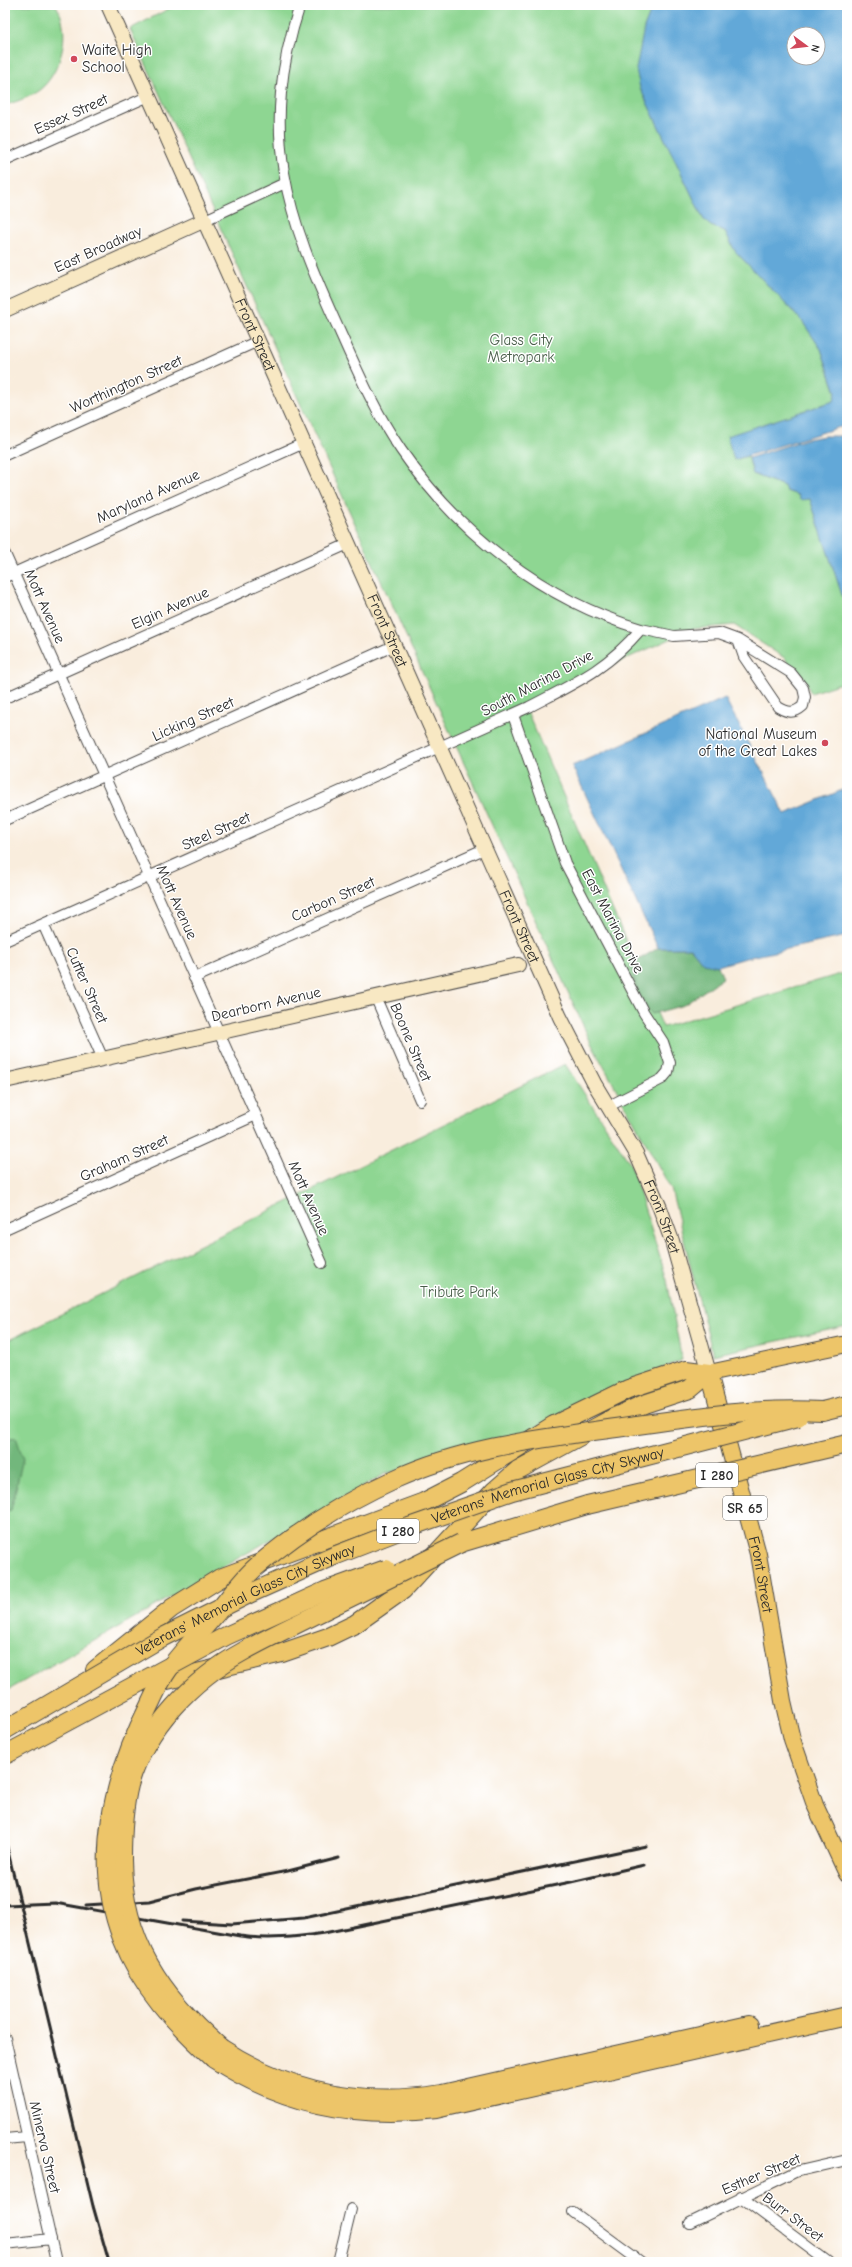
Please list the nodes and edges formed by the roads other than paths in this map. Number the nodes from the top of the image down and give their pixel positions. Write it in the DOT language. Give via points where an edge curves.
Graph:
graph roads {
  1 [pos="108,5"];
  2 [pos="300,5"];
  3 [pos="149,96"];
  4 [pos="5,160"];
  5 [pos="285,183"];
  6 [pos="205,220"];
  7 [pos="5,310"];
  8 [pos="258,341"];
  9 [pos="304,442"];
  10 [pos="5,455"];
  11 [pos="348,544"];
  12 [pos="5,554"];
  13 [pos="9,575"];
  14 [pos="640,629"];
  15 [pos="738,640"];
  16 [pos="393,646"];
  17 [pos="59,674"];
  18 [pos="5,698"];
  19 [pos="513,715"];
  20 [pos="439,748"];
  21 [pos="104,775"];
  22 [pos="5,820"];
  23 [pos="484,848"];
  24 [pos="150,877"];
  25 [pos="43,924"];
  26 [pos="5,941"];
  27 [pos="536,961"];
  28 [pos="518,965"];
  29 [pos="194,978"];
  30 [pos="375,996"];
  31 [pos="219,1033"];
  32 [pos="103,1058"];
  33 [pos="5,1081"];
  34 [pos="420,1100"];
  35 [pos="608,1106"];
  36 [pos="256,1115"];
  37 [pos="5,1229"];
  38 [pos="322,1263"];
  39 [pos="847,1344"];
  40 [pos="709,1373"];
  41 [pos="847,1405"];
  42 [pos="822,1411"];
  43 [pos="847,1444"];
  44 [pos="460,1543"];
  45 [pos="6,1723"];
  46 [pos="5,1748"];
  47 [pos="5,1755"];
  48 [pos="847,1874"];
  49 [pos="847,2003"];
  50 [pos="847,2016"];
  51 [pos="5,2038"];
  52 [pos="218,2053"];
  53 [pos="27,2137"];
  54 [pos="5,2139"];
  55 [pos="847,2160"];
  56 [pos="741,2197"];
  57 [pos="351,2210"];
  58 [pos="573,2212"];
  59 [pos="690,2223"];
  60 [pos="51,2239"];
  61 [pos="5,2244"];
  62 [pos="56,2262"];
  63 [pos="338,2262"];
  64 [pos="641,2262"];
  65 [pos="828,2262"];
  1 -- 3 [label="main road, Front Street"];
  2 -- 5 [label="street" via="290,34 280,97 280,154"];
  3 -- 4 [label="street, Essex Street"];
  3 -- 6 [label="main road, Front Street"];
  5 -- 6 [label="street"];
  5 -- 14 [label="street" via="315,279 365,386 400,449 438,498 458,520 510,563 552,591"];
  6 -- 7 [label="main road, East Broadway"];
  6 -- 8 [label="main road, Front Street"];
  8 -- 9 [label="main road, Front Street"];
  8 -- 10 [label="street, Worthington Street"];
  9 -- 11 [label="main road, Front Street"];
  9 -- 13 [label="street, Maryland Avenue"];
  11 -- 16 [label="main road, Front Street"];
  11 -- 17 [label="street, Elgin Avenue"];
  12 -- 13 [label="street, Mott Avenue"];
  13 -- 17 [label="street, Mott Avenue"];
  14 -- 15 [label="street" via="674,636 719,633"];
  14 -- 19 [label="street, South Marina Drive" via="622,651 594,674"];
  15 -- 15 [label="street" via="744,657 778,707 786,712 795,712 803,706 806,697 803,688 790,674"];
  16 -- 20 [label="main road, Front Street"];
  16 -- 21 [label="street, Licking Street"];
  17 -- 18 [label="street, Elgin Avenue"];
  17 -- 21 [label="street, Mott Avenue"];
  19 -- 20 [label="street, South Marina Drive"];
  19 -- 35 [label="street, East Marina Drive" via="565,863 644,1013 663,1042 670,1063 668,1072 662,1079"];
  20 -- 23 [label="main road, Front Street"];
  20 -- 24 [label="street, Steel Street"];
  21 -- 22 [label="street, Licking Street"];
  21 -- 24 [label="street, Mott Avenue"];
  23 -- 27 [label="main road, Front Street"];
  23 -- 29 [label="street, Carbon Street"];
  24 -- 25 [label="street, Steel Street"];
  24 -- 29 [label="street, Mott Avenue"];
  25 -- 26 [label="street, Steel Street"];
  25 -- 32 [label="street, Cutter Street"];
  27 -- 28 [label="street, Dearborn Avenue"];
  27 -- 35 [label="main road, Front Street" via="560,1018"];
  28 -- 30 [label="main road, Dearborn Avenue"];
  29 -- 31 [label="street, Mott Avenue"];
  30 -- 31 [label="main road, Dearborn Avenue"];
  30 -- 34 [label="street, Boone Street"];
  31 -- 32 [label="main road, Dearborn Avenue"];
  31 -- 36 [label="street, Mott Avenue"];
  32 -- 33 [label="main road, Dearborn Avenue"];
  35 -- 40 [label="main road, Front Street" via="636,1153 660,1208 672,1241"];
  36 -- 37 [label="street, Graham Street"];
  36 -- 38 [label="street, Mott Avenue"];
  39 -- 40 [label="main road"];
  40 -- 45 [label="highway" via="686,1370 628,1388 554,1425 461,1483 424,1502 220,1578 172,1608 90,1673"];
  40 -- 46 [label="highway" via="690,1389 650,1401 620,1415 518,1470 494,1491 403,1590 355,1624 328,1637 282,1653 113,1693 94,1700"];
  40 -- 48 [label="main road, Front Street / SR 65" via="758,1554 782,1696 792,1739 815,1805"];
  41 -- 42 [label="highway, Veterans' Memorial Glass City Skyway / I 280"];
  42 -- 45 [label="highway, Veterans' Memorial Glass City Skyway / I 280, bridge" via="519,1489 402,1530 320,1562 162,1636"];
  42 -- 52 [label="highway, bridge" via="789,1408 658,1422 503,1445 449,1458 397,1478 354,1499 303,1530 253,1570 167,1672 136,1732 115,1790 107,1842 109,1890 122,1937 141,1978 161,2007"];
  43 -- 44 [label="highway, Veterans' Memorial Glass City Skyway / I 280, bridge" via="587,1505"];
  44 -- 47 [label="highway, Veterans' Memorial Glass City Skyway / I 280, bridge" via="325,1591 226,1636"];
  44 -- 52 [label="highway, bridge" via="242,1652 198,1682 173,1708 145,1744 129,1784 122,1832 122,1882 134,1934 168,1995"];
  49 -- 52 [label="highway" via="410,2099 360,2098 306,2088"];
  50 -- 52 [label="highway" via="436,2109 408,2112 355,2111 311,2103 261,2085"];
  51 -- 53 [label="street, Minerva Street"];
  53 -- 54 [label="street"];
  53 -- 60 [label="street, Minerva Street"];
  55 -- 56 [label="street, Esther Street" via="795,2172"];
  56 -- 59 [label="street, Esther Street"];
  56 -- 65 [label="street, Burr Street"];
  57 -- 63 [label="street"];
  58 -- 64 [label="street"];
  60 -- 61 [label="street"];
  60 -- 62 [label="street, Minerva Street"];
}
